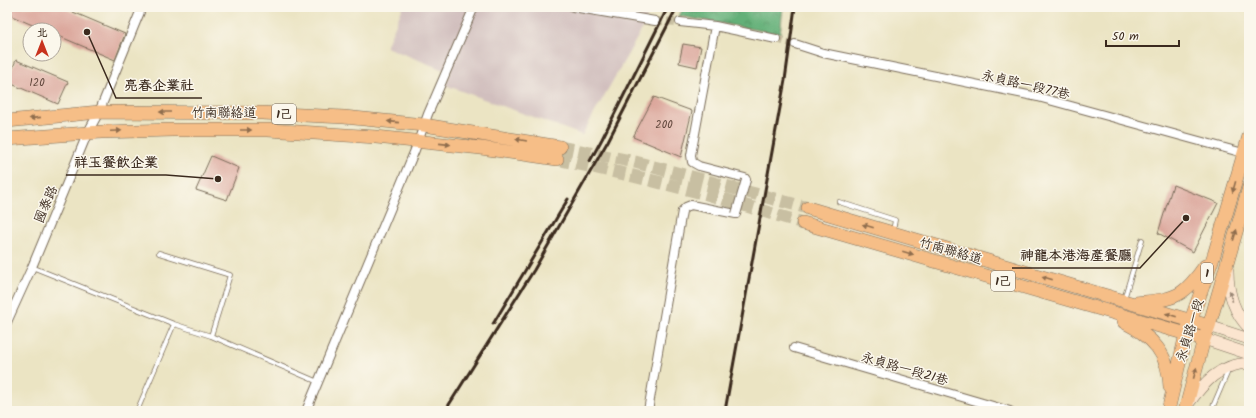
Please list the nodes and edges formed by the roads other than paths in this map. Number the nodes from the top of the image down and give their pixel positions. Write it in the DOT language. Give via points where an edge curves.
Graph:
graph roads {
  1 [pos="142,7"];
  2 [pos="474,7"];
  3 [pos="573,7"];
  4 [pos="655,21"];
  5 [pos="680,22"];
  6 [pos="715,26"];
  7 [pos="776,39"];
  8 [pos="795,44"];
  9 [pos="99,112"];
  10 [pos="7,122"];
  11 [pos="424,125"];
  12 [pos="88,132"];
  13 [pos="1249,136"];
  14 [pos="7,139"];
  15 [pos="418,142"];
  16 [pos="1246,154"];
  17 [pos="1249,188"];
  18 [pos="839,202"];
  19 [pos="808,208"];
  20 [pos="803,223"];
  21 [pos="893,233"];
  22 [pos="1142,240"];
  23 [pos="158,253"];
  24 [pos="1214,255"];
  25 [pos="1228,259"];
  26 [pos="32,267"];
  27 [pos="1129,302"];
  28 [pos="1097,308"];
  29 [pos="1190,321"];
  30 [pos="7,322"];
  31 [pos="174,324"];
  32 [pos="1209,326"];
  33 [pos="1249,326"];
  34 [pos="1186,334"];
  35 [pos="210,336"];
  36 [pos="1204,339"];
  37 [pos="1249,339"];
  38 [pos="794,348"];
  39 [pos="1249,354"];
  40 [pos="1249,363"];
  41 [pos="1230,367"];
  42 [pos="318,382"];
  43 [pos="1169,405"];
  44 [pos="1186,409"];
  45 [pos="137,411"];
  46 [pos="306,411"];
  47 [pos="648,411"];
  48 [pos="1010,411"];
  49 [pos="1211,411"];
  1 -- 9 [label="street, 國泰路"];
  2 -- 11 [label="street"];
  3 -- 4 [label="street"];
  5 -- 6 [label="street"];
  6 -- 7 [label="street"];
  6 -- 47 [label="street, bridge" via="691,155 692,162 746,180 736,214 691,205 682,212"];
  8 -- 16 [label="street, 永貞路一段77巷" via="822,53 1038,97"];
  9 -- 10 [label="main road, 竹南聯絡道 / 1己, one-way"];
  11 -- 9 [label="main road, 竹南聯絡道 / 1己, one-way" via="262,112"];
  9 -- 12 [label="street, 國泰路"];
  11 -- 15 [label="street"];
  15 -- 11 [label="main road, 竹南聯絡道 / 1己, one-way" via="558,153"];
  12 -- 14 [label="main road, 竹南聯絡道 / 1己"];
  12 -- 15 [label="main road, 竹南聯絡道 / 1己, one-way" via="268,130"];
  12 -- 26 [label="street, 國泰路"];
  13 -- 16 [label="main road, 永貞路一段 / 1"];
  15 -- 42 [label="street"];
  16 -- 24 [label="main road, 永貞路一段 / 1, one-way"];
  25 -- 17 [label="main road, 永貞路一段 / 1, one-way"];
  18 -- 21 [label="lane" via="895,220"];
  21 -- 19 [label="main road, 竹南聯絡道 / 1己, one-way"];
  20 -- 28 [label="main road, 竹南聯絡道 / 1己, one-way"];
  27 -- 21 [label="main road, 竹南聯絡道 / 1己, one-way"];
  22 -- 27 [label="lane"];
  23 -- 35 [label="lane" via="230,275"];
  24 -- 27 [label="main road" via="1194,282 1181,293 1166,299"];
  24 -- 29 [label="main road, 永貞路一段 / 1"];
  25 -- 32 [label="main road, 永貞路一段 / 1"];
  33 -- 25 [label="main road, one-way" via="1233,304 1228,285"];
  26 -- 30 [label="street, 國泰路"];
  26 -- 31 [label="lane"];
  29 -- 27 [label="main road, 竹南聯絡道 / 1己, one-way"];
  28 -- 34 [label="main road, 竹南聯絡道 / 1己"];
  28 -- 43 [label="main road" via="1138,329 1157,347 1169,375"];
  29 -- 32 [label="main road, 竹南聯絡道 / 1己"];
  29 -- 34 [label="main road, 永貞路一段 / 1"];
  31 -- 35 [label="lane"];
  31 -- 45 [label="lane"];
  32 -- 36 [label="main road, 永貞路一段 / 1"];
  32 -- 37 [label="main road"];
  34 -- 36 [label="main road, 竹南聯絡道 / 1己"];
  34 -- 43 [label="main road, 永貞路一段 / 1"];
  35 -- 42 [label="lane"];
  36 -- 39 [label="main road"];
  44 -- 36 [label="main road, 永貞路一段 / 1, one-way"];
  38 -- 48 [label="street, 永貞路一段21巷"];
  40 -- 41 [label="main road"];
  41 -- 44 [label="main road" via="1220,370 1205,382"];
  41 -- 49 [label="lane"];
  42 -- 46 [label="street"];
}
